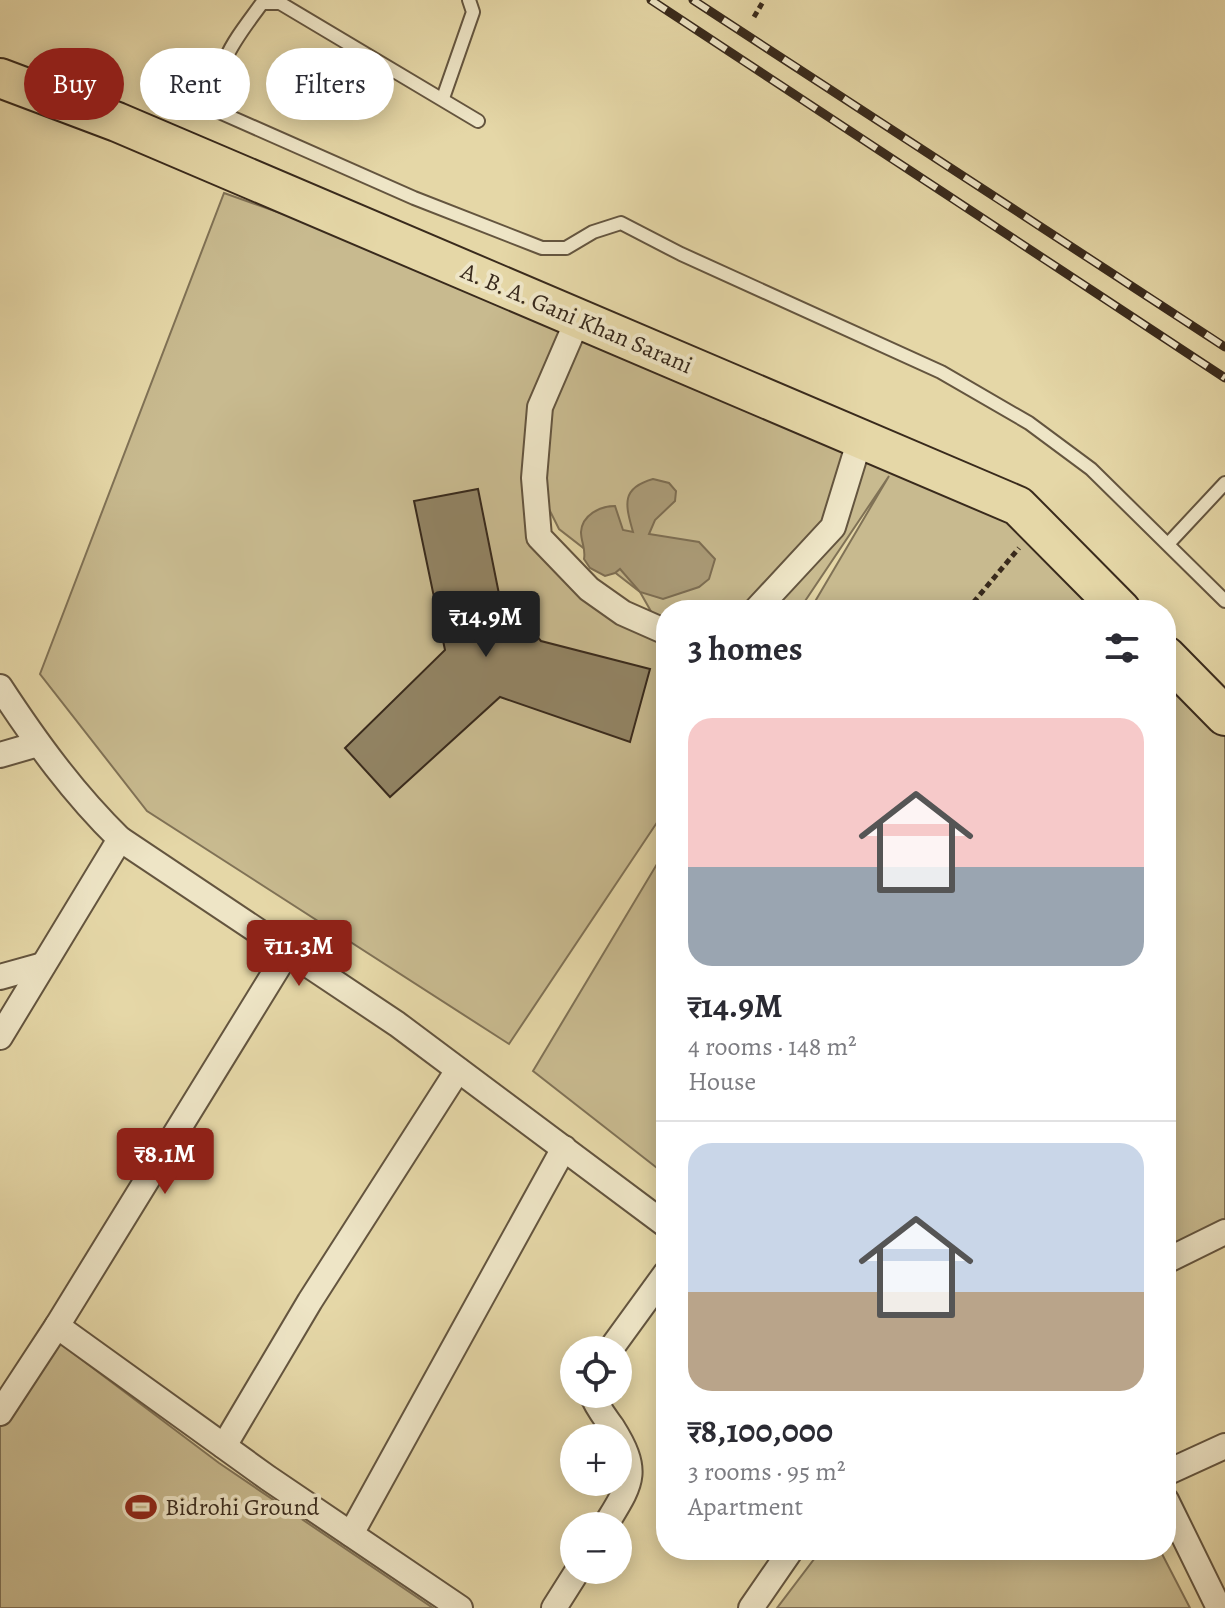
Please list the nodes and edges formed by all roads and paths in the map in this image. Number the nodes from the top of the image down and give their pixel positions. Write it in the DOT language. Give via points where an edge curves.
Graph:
graph roads {
  1 [pos="469,0"];
  2 [pos="764,0"];
  3 [pos="259,2"];
  4 [pos="754,17"];
  5 [pos="0,78"];
  6 [pos="443,98"];
  7 [pos="478,121"];
  8 [pos="578,319"];
  9 [pos="860,439"];
  10 [pos="1225,483"];
  11 [pos="1037,525"];
  12 [pos="1169,543"];
  13 [pos="765,600"];
  14 [pos="975,600"];
  15 [pos="1111,600"];
  16 [pos="1225,601"];
  17 [pos="656,628"];
  18 [pos="1176,666"];
  19 [pos="0,687"];
  20 [pos="1225,716"];
  21 [pos="38,744"];
  22 [pos="0,755"];
  23 [pos="120,839"];
  24 [pos="288,951"];
  25 [pos="43,965"];
  26 [pos="0,977"];
  27 [pos="0,1037"];
  28 [pos="458,1070"];
  29 [pos="564,1148"];
  30 [pos="656,1208"];
  31 [pos="1225,1232"];
  32 [pos="1176,1256"];
  33 [pos="656,1287"];
  34 [pos="57,1326"];
  35 [pos="620,1336"];
  36 [pos="601,1408"];
  37 [pos="0,1413"];
  38 [pos="224,1446"];
  39 [pos="1225,1446"];
  40 [pos="1176,1468"];
  41 [pos="613,1512"];
  42 [pos="1176,1520"];
  43 [pos="351,1534"];
  44 [pos="784,1560"];
  45 [pos="569,1584"];
  46 [pos="460,1608"];
  47 [pos="554,1608"];
  48 [pos="751,1608"];
  49 [pos="1219,1608"];
  1 -- 6 [label="lane" via="473,12"];
  2 -- 4 [label="path"];
  3 -- 6 [label="lane" via="280,3"];
  3 -- 12 [label="lane" via="225,55 216,86 217,111 542,248 566,248 621,223 941,372 1017,416 1091,469"];
  5 -- 8 [label="main road, A. B. A. Gani Khan Sarani" via="117,122"];
  6 -- 7 [label="lane"];
  8 -- 9 [label="main road, A. B. A. Gani Khan Sarani"];
  8 -- 17 [label="street" via="540,407 534,478 539,537 589,589"];
  9 -- 11 [label="main road, A. B. A. Gani Khan Sarani" via="1018,506"];
  9 -- 13 [label="street" via="833,527"];
  10 -- 12 [label="lane"];
  11 -- 14 [label="path"];
  11 -- 15 [label="main road, A. B. A. Gani Khan Sarani"];
  12 -- 16 [label="lane"];
  18 -- 20 [label="main road"];
  19 -- 21 [label="street"];
  21 -- 22 [label="street"];
  21 -- 23 [label="street" via="84,804"];
  23 -- 24 [label="street"];
  23 -- 25 [label="street"];
  24 -- 28 [label="street"];
  24 -- 34 [label="street"];
  25 -- 26 [label="street"];
  25 -- 27 [label="street"];
  28 -- 29 [label="street"];
  28 -- 38 [label="street"];
  29 -- 30 [label="street"];
  29 -- 43 [label="street"];
  31 -- 32 [label="street"];
  33 -- 35 [label="street"];
  34 -- 37 [label="street"];
  34 -- 38 [label="street"];
  36 -- 41 [label="street" via="630,1464 631,1479"];
  38 -- 43 [label="street"];
  39 -- 40 [label="street"];
  42 -- 49 [label="street"];
  43 -- 46 [label="street"];
  44 -- 48 [label="street"];
  45 -- 47 [label="street"];
}
